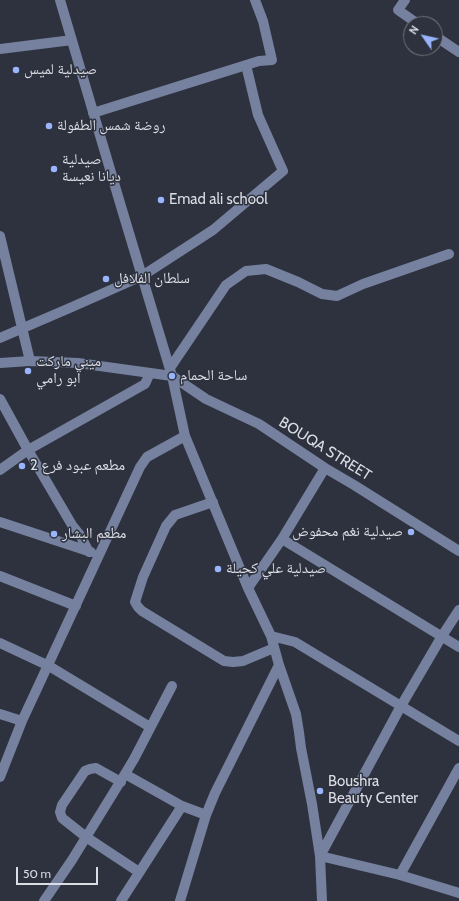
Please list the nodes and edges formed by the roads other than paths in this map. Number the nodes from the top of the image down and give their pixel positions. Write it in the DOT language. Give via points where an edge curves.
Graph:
graph roads {
  1 [pos="60,0"];
  2 [pos="255,0"];
  3 [pos="405,0"];
  4 [pos="407,16"];
  5 [pos="72,40"];
  6 [pos="443,41"];
  7 [pos="0,49"];
  8 [pos="459,52"];
  9 [pos="246,65"];
  10 [pos="93,113"];
  11 [pos="0,236"];
  12 [pos="449,254"];
  13 [pos="142,276"];
  14 [pos="22,329"];
  15 [pos="0,338"];
  16 [pos="30,361"];
  17 [pos="0,363"];
  18 [pos="171,372"];
  19 [pos="150,373"];
  20 [pos="0,399"];
  21 [pos="185,436"];
  22 [pos="28,450"];
  23 [pos="325,468"];
  24 [pos="0,470"];
  25 [pos="213,502"];
  26 [pos="0,522"];
  27 [pos="282,539"];
  28 [pos="459,551"];
  29 [pos="89,552"];
  30 [pos="100,554"];
  31 [pos="0,576"];
  32 [pos="248,588"];
  33 [pos="76,606"];
  34 [pos="459,610"];
  35 [pos="271,636"];
  36 [pos="442,636"];
  37 [pos="0,643"];
  38 [pos="459,646"];
  39 [pos="274,648"];
  40 [pos="279,665"];
  41 [pos="49,666"];
  42 [pos="172,686"];
  43 [pos="401,706"];
  44 [pos="0,714"];
  45 [pos="22,722"];
  46 [pos="150,727"];
  47 [pos="459,741"];
  48 [pos="459,768"];
  49 [pos="1,772"];
  50 [pos="123,778"];
  51 [pos="182,806"];
  52 [pos="206,815"];
  53 [pos="86,837"];
  54 [pos="320,856"];
  55 [pos="139,872"];
  56 [pos="400,875"];
  57 [pos="459,893"];
  58 [pos="44,901"];
  59 [pos="121,901"];
  60 [pos="180,901"];
  61 [pos="322,901"];
  1 -- 5 [label="street"];
  2 -- 9 [label="street" via="272,60"];
  3 -- 4 [label="street" via="398,10"];
  5 -- 7 [label="street"];
  5 -- 10 [label="street"];
  6 -- 8 [label="street"];
  9 -- 10 [label="street"];
  9 -- 13 [label="street" via="258,114 283,171 213,230"];
  10 -- 13 [label="street"];
  11 -- 14 [label="street"];
  12 -- 18 [label="street" via="363,284 337,296 322,294 266,269 246,271 226,285"];
  13 -- 14 [label="street"];
  13 -- 18 [label="street"];
  14 -- 15 [label="street"];
  14 -- 16 [label="street"];
  16 -- 17 [label="street"];
  16 -- 19 [label="street" via="78,363"];
  18 -- 19 [label="street"];
  18 -- 21 [label="street"];
  18 -- 23 [label="street, BOUQA STREET" via="206,399 259,424"];
  19 -- 22 [label="street" via="145,384"];
  20 -- 22 [label="street"];
  21 -- 25 [label="street"];
  21 -- 30 [label="street" via="148,457 140,467"];
  22 -- 24 [label="street"];
  22 -- 29 [label="street"];
  23 -- 27 [label="street"];
  23 -- 28 [label="street, BOUQA STREET"];
  25 -- 32 [label="street"];
  25 -- 39 [label="street" via="175,515 171,519 143,577 135,602 142,611 224,661 243,661"];
  26 -- 29 [label="street"];
  27 -- 32 [label="street"];
  27 -- 36 [label="street"];
  29 -- 30 [label="street"];
  30 -- 33 [label="street"];
  31 -- 33 [label="street"];
  32 -- 35 [label="street"];
  33 -- 41 [label="street"];
  34 -- 36 [label="street"];
  35 -- 39 [label="street"];
  35 -- 43 [label="street" via="295,642"];
  36 -- 38 [label="street"];
  36 -- 43 [label="street"];
  37 -- 41 [label="street"];
  39 -- 40 [label="street"];
  40 -- 52 [label="street"];
  40 -- 54 [label="street" via="296,714"];
  41 -- 45 [label="street"];
  41 -- 46 [label="street"];
  42 -- 46 [label="street"];
  43 -- 47 [label="street"];
  43 -- 54 [label="street"];
  44 -- 45 [label="street"];
  45 -- 49 [label="street"];
  46 -- 50 [label="street"];
  48 -- 56 [label="street"];
  50 -- 51 [label="street"];
  50 -- 53 [label="street"];
  50 -- 53 [label="street" via="96,768 85,771 62,805 62,818"];
  51 -- 52 [label="street"];
  51 -- 55 [label="street"];
  52 -- 60 [label="street"];
  53 -- 55 [label="street"];
  53 -- 58 [label="street"];
  54 -- 56 [label="street"];
  54 -- 61 [label="street"];
  55 -- 59 [label="street"];
  56 -- 57 [label="street"];
}
